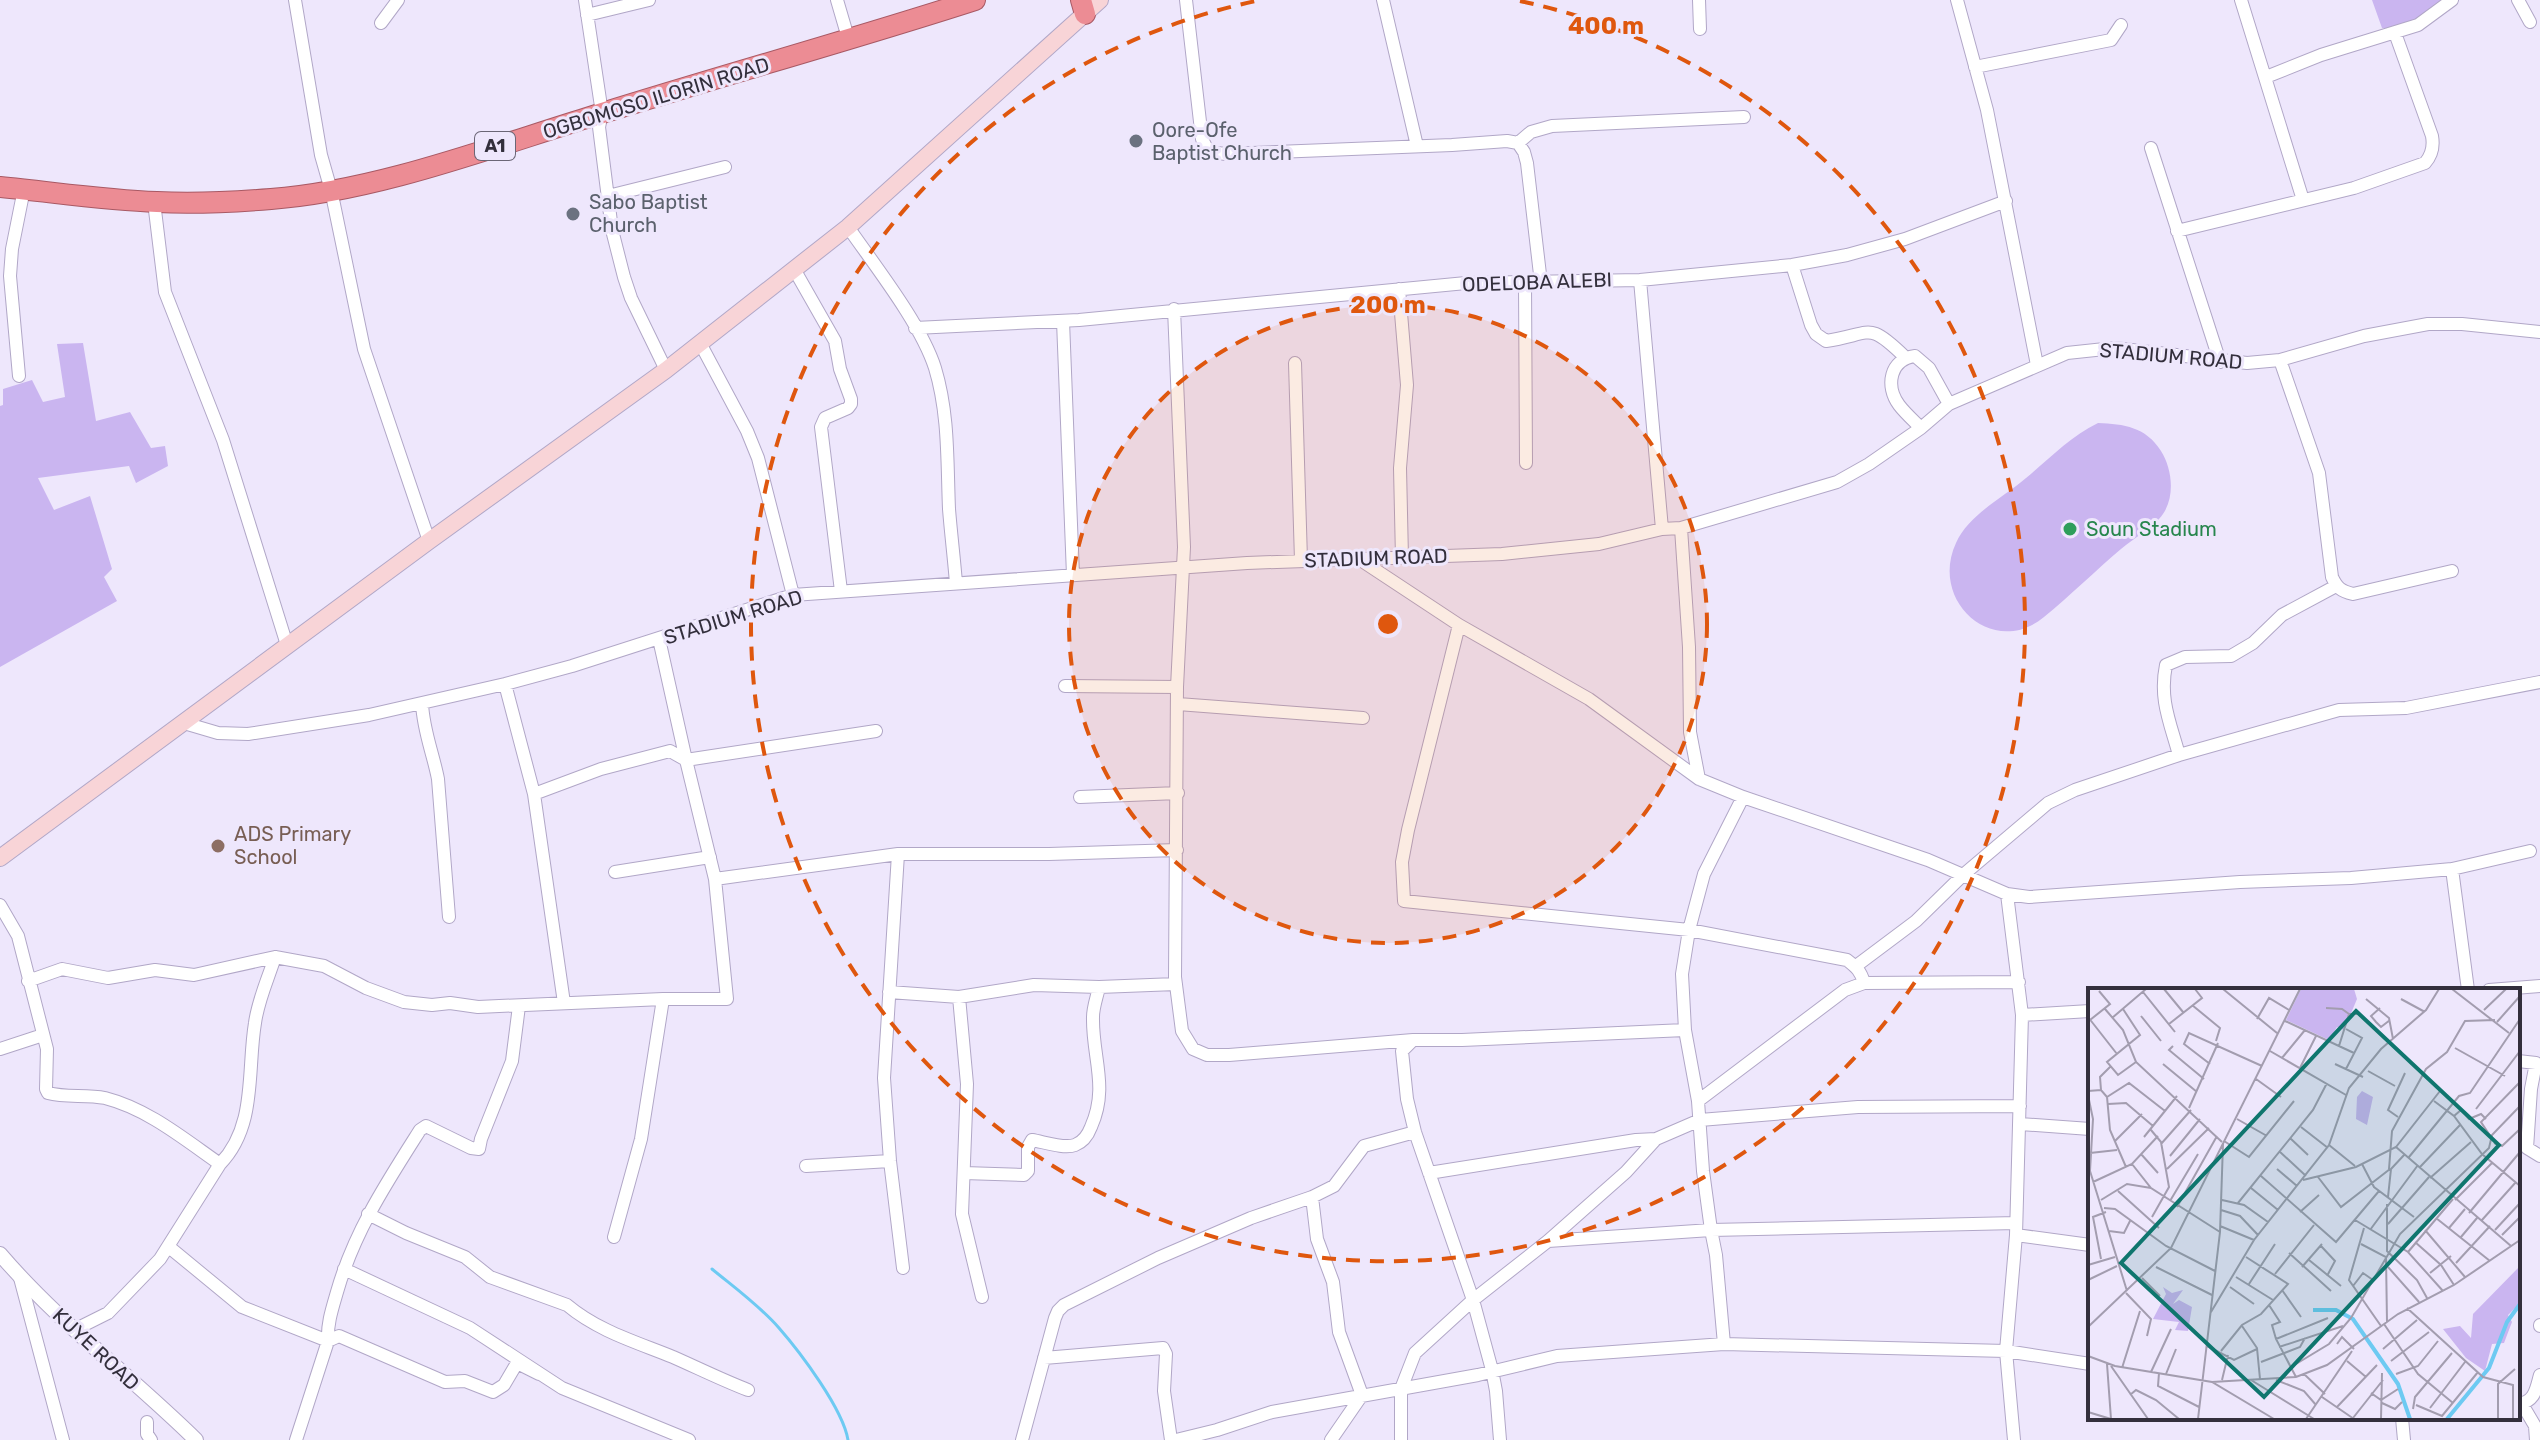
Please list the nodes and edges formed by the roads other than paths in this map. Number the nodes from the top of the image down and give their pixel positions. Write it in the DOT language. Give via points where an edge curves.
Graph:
graph roads {
  1 [pos="295,0"];
  2 [pos="398,0"];
  3 [pos="585,0"];
  4 [pos="649,0"];
  5 [pos="837,0"];
  6 [pos="975,0"];
  7 [pos="1186,0"];
  8 [pos="1383,0"];
  9 [pos="1699,0"];
  10 [pos="1957,0"];
  11 [pos="2241,0"];
  12 [pos="2452,0"];
  13 [pos="2518,0"];
  14 [pos="1089,5"];
  15 [pos="587,15"];
  16 [pos="2530,22"];
  17 [pos="381,23"];
  18 [pos="2121,25"];
  19 [pos="1700,29"];
  20 [pos="2395,33"];
  21 [pos="849,41"];
  22 [pos="1975,67"];
  23 [pos="2266,77"];
  24 [pos="602,113"];
  25 [pos="1744,117"];
  26 [pos="1518,143"];
  27 [pos="1417,146"];
  28 [pos="2151,148"];
  29 [pos="725,167"];
  30 [pos="0,187"];
  31 [pos="24,189"];
  32 [pos="331,190"];
  33 [pos="608,196"];
  34 [pos="2303,200"];
  35 [pos="2006,201"];
  36 [pos="154,202"];
  37 [pos="848,227"];
  38 [pos="2177,231"];
  39 [pos="1792,265"];
  40 [pos="794,269"];
  41 [pos="1640,280"];
  42 [pos="1525,283"];
  43 [pos="1541,283"];
  44 [pos="1399,289"];
  45 [pos="1174,309"];
  46 [pos="1063,321"];
  47 [pos="915,328"];
  48 [pos="2540,332"];
  49 [pos="700,343"];
  50 [pos="1905,357"];
  51 [pos="2280,360"];
  52 [pos="2220,362"];
  53 [pos="1295,363"];
  54 [pos="2037,365"];
  55 [pos="666,370"];
  56 [pos="19,376"];
  57 [pos="1949,404"];
  58 [pos="1921,428"];
  59 [pos="1526,463"];
  60 [pos="1681,528"];
  61 [pos="1662,529"];
  62 [pos="429,541"];
  63 [pos="1356,557"];
  64 [pos="1402,558"];
  65 [pos="1301,560"];
  66 [pos="1181,567"];
  67 [pos="2452,571"];
  68 [pos="1073,575"];
  69 [pos="956,583"];
  70 [pos="2336,586"];
  71 [pos="841,591"];
  72 [pos="793,595"];
  73 [pos="1459,625"];
  74 [pos="659,639"];
  75 [pos="287,645"];
  76 [pos="2540,682"];
  77 [pos="505,684"];
  78 [pos="1065,686"];
  79 [pos="1177,687"];
  80 [pos="422,703"];
  81 [pos="1178,704"];
  82 [pos="1363,718"];
  83 [pos="184,723"];
  84 [pos="876,731"];
  85 [pos="2179,755"];
  86 [pos="686,760"];
  87 [pos="1699,779"];
  88 [pos="1178,793"];
  89 [pos="534,794"];
  90 [pos="1080,797"];
  91 [pos="1743,797"];
  92 [pos="1177,850"];
  93 [pos="2530,851"];
  94 [pos="898,854"];
  95 [pos="710,857"];
  96 [pos="0,858"];
  97 [pos="2452,869"];
  98 [pos="615,872"];
  99 [pos="1963,875"];
  100 [pos="715,879"];
  101 [pos="2007,894"];
  102 [pos="0,905"];
  103 [pos="449,917"];
  104 [pos="1689,930"];
  105 [pos="275,957"];
  106 [pos="1856,966"];
  107 [pos="28,981"];
  108 [pos="2019,982"];
  109 [pos="1864,983"];
  110 [pos="1176,984"];
  111 [pos="2540,986"];
  112 [pos="1099,987"];
  113 [pos="2468,988"];
  114 [pos="2514,988"];
  115 [pos="889,992"];
  116 [pos="959,997"];
  117 [pos="663,999"];
  118 [pos="564,1003"];
  119 [pos="519,1006"];
  120 [pos="2088,1011"];
  121 [pos="2022,1015"];
  122 [pos="1685,1030"];
  123 [pos="43,1035"];
  124 [pos="1413,1040"];
  125 [pos="0,1049"];
  126 [pos="2520,1061"];
  127 [pos="1698,1101"];
  128 [pos="2020,1106"];
  129 [pos="1700,1120"];
  130 [pos="2020,1124"];
  131 [pos="2088,1129"];
  132 [pos="1415,1132"];
  133 [pos="1656,1139"];
  134 [pos="2540,1156"];
  135 [pos="890,1161"];
  136 [pos="220,1164"];
  137 [pos="806,1166"];
  138 [pos="964,1173"];
  139 [pos="1429,1173"];
  140 [pos="1312,1197"];
  141 [pos="368,1214"];
  142 [pos="2016,1229"];
  143 [pos="1711,1230"];
  144 [pos="614,1237"];
  145 [pos="1548,1241"];
  146 [pos="2088,1245"];
  147 [pos="169,1247"];
  148 [pos="0,1254"];
  149 [pos="903,1268"];
  150 [pos="344,1269"];
  151 [pos="20,1278"];
  152 [pos="982,1297"];
  153 [pos="1473,1300"];
  154 [pos="74,1330"];
  155 [pos="328,1341"];
  156 [pos="1724,1344"];
  157 [pos="2006,1351"];
  158 [pos="1044,1358"];
  159 [pos="2088,1364"];
  160 [pos="1492,1370"];
  161 [pos="539,1374"];
  162 [pos="2540,1375"];
  163 [pos="1401,1389"];
  164 [pos="748,1390"];
  165 [pos="1362,1395"];
  166 [pos="2520,1404"];
  167 [pos="2402,1420"];
  168 [pos="147,1422"];
  169 [pos="63,1440"];
  170 [pos="151,1440"];
  171 [pos="196,1440"];
  172 [pos="296,1440"];
  173 [pos="689,1440"];
  174 [pos="1022,1440"];
  175 [pos="1174,1440"];
  176 [pos="1331,1440"];
  177 [pos="1401,1440"];
  178 [pos="1500,1440"];
  179 [pos="2014,1440"];
  180 [pos="2404,1440"];
  181 [pos="2536,1440"];
  1 -- 32 [label="street"];
  2 -- 17 [label="street"];
  3 -- 15 [label="street"];
  4 -- 15 [label="street"];
  5 -- 21 [label="street"];
  6 -- 21 [label="highway, OGBOMOSO ILORIN ROAD / A1"];
  7 -- 27 [label="street" via="1207,149 1226,154"];
  8 -- 27 [label="street"];
  9 -- 19 [label="street"];
  10 -- 22 [label="street"];
  11 -- 23 [label="street"];
  12 -- 20 [label="street" via="2418,25"];
  13 -- 16 [label="street"];
  14 -- 37 [label="main road"];
  15 -- 24 [label="street"];
  18 -- 22 [label="street" via="2111,40"];
  20 -- 23 [label="street"];
  20 -- 34 [label="street" via="2432,136 2430,157 2417,168"];
  21 -- 24 [label="highway, OGBOMOSO ILORIN ROAD / A1"];
  22 -- 35 [label="street"];
  23 -- 34 [label="street"];
  24 -- 32 [label="highway, OGBOMOSO ILORIN ROAD / A1" via="400,176"];
  24 -- 33 [label="street" via="599,127"];
  25 -- 26 [label="street" via="1552,126 1531,132"];
  26 -- 27 [label="street"];
  26 -- 43 [label="street" via="1527,163"];
  28 -- 38 [label="street"];
  29 -- 33 [label="street"];
  30 -- 31 [label="highway, OGBOMOSO ILORIN ROAD / A1"];
  31 -- 36 [label="highway, OGBOMOSO ILORIN ROAD / A1"];
  31 -- 56 [label="street" via="10,276"];
  32 -- 36 [label="highway, OGBOMOSO ILORIN ROAD / A1" via="275,199"];
  32 -- 62 [label="street" via="364,349"];
  33 -- 55 [label="street" via="631,298"];
  34 -- 38 [label="street"];
  35 -- 39 [label="street, ODELOBA ALEBI" via="1905,239"];
  35 -- 54 [label="street"];
  36 -- 75 [label="street" via="165,292 223,440"];
  37 -- 40 [label="main road"];
  37 -- 47 [label="street"];
  38 -- 52 [label="street"];
  39 -- 41 [label="street, ODELOBA ALEBI"];
  39 -- 50 [label="street" via="1816,334 1826,341 1863,331 1879,333"];
  40 -- 49 [label="main road"];
  40 -- 71 [label="street" via="835,341 851,399 848,408 825,418 821,427"];
  41 -- 43 [label="street, ODELOBA ALEBI"];
  41 -- 61 [label="street"];
  42 -- 43 [label="street, ODELOBA ALEBI"];
  42 -- 44 [label="street, ODELOBA ALEBI"];
  42 -- 59 [label="street"];
  44 -- 45 [label="street, ODELOBA ALEBI"];
  44 -- 64 [label="street" via="1407,385 1400,468"];
  45 -- 46 [label="street, ODELOBA ALEBI"];
  45 -- 66 [label="street"];
  46 -- 47 [label="street, ODELOBA ALEBI"];
  46 -- 68 [label="street"];
  47 -- 69 [label="street" via="943,398"];
  48 -- 51 [label="street, STADIUM ROAD" via="2428,324"];
  49 -- 55 [label="main road"];
  49 -- 72 [label="street" via="758,458"];
  50 -- 57 [label="street" via="1915,356 1929,368"];
  50 -- 58 [label="street" via="1890,382 1897,402"];
  51 -- 52 [label="street, STADIUM ROAD"];
  51 -- 70 [label="street" via="2319,473"];
  52 -- 54 [label="street, STADIUM ROAD" via="2114,348 2067,353"];
  53 -- 65 [label="street"];
  54 -- 57 [label="street, STADIUM ROAD"];
  55 -- 62 [label="main road"];
  57 -- 58 [label="street, STADIUM ROAD"];
  58 -- 60 [label="street, STADIUM ROAD" via="1837,482"];
  60 -- 61 [label="street, STADIUM ROAD"];
  60 -- 87 [label="street" via="1690,732"];
  61 -- 64 [label="street, STADIUM ROAD" via="1599,544"];
  62 -- 75 [label="main road"];
  63 -- 64 [label="street, STADIUM ROAD"];
  63 -- 65 [label="street, STADIUM ROAD"];
  63 -- 73 [label="street"];
  65 -- 66 [label="street, STADIUM ROAD"];
  66 -- 68 [label="street, STADIUM ROAD"];
  66 -- 79 [label="street"];
  67 -- 70 [label="street" via="2353,594"];
  68 -- 69 [label="street, STADIUM ROAD"];
  69 -- 71 [label="street, STADIUM ROAD"];
  70 -- 85 [label="street" via="2282,615 2231,656 2185,657 2166,665 2165,710"];
  71 -- 72 [label="street, STADIUM ROAD"];
  72 -- 74 [label="street, STADIUM ROAD"];
  73 -- 87 [label="street" via="1589,699"];
  73 -- 104 [label="street" via="1408,830 1402,862 1404,901"];
  74 -- 77 [label="street, STADIUM ROAD"];
  74 -- 86 [label="street"];
  75 -- 83 [label="main road"];
  76 -- 85 [label="street" via="2406,708 2339,710"];
  77 -- 80 [label="street, STADIUM ROAD"];
  77 -- 89 [label="street"];
  78 -- 79 [label="street"];
  79 -- 81 [label="street"];
  80 -- 83 [label="street, STADIUM ROAD" via="248,734 218,733"];
  80 -- 103 [label="street" via="438,779"];
  81 -- 82 [label="street"];
  81 -- 88 [label="street"];
  83 -- 96 [label="main road"];
  84 -- 86 [label="street"];
  85 -- 99 [label="street" via="2048,803"];
  86 -- 89 [label="street" via="670,751"];
  86 -- 95 [label="street"];
  87 -- 91 [label="street"];
  88 -- 90 [label="street"];
  88 -- 92 [label="street"];
  89 -- 118 [label="street"];
  91 -- 99 [label="street"];
  91 -- 104 [label="street" via="1704,874"];
  92 -- 94 [label="street"];
  92 -- 110 [label="street"];
  93 -- 97 [label="street"];
  94 -- 100 [label="street"];
  94 -- 115 [label="street"];
  95 -- 98 [label="street"];
  95 -- 100 [label="street"];
  97 -- 101 [label="street" via="2029,897"];
  97 -- 113 [label="street"];
  99 -- 101 [label="street"];
  99 -- 106 [label="street" via="1916,921"];
  100 -- 117 [label="street" via="727,999"];
  101 -- 108 [label="street"];
  102 -- 107 [label="street" via="18,936"];
  104 -- 106 [label="street"];
  104 -- 122 [label="street" via="1682,974"];
  105 -- 107 [label="street" via="194,975 155,970 108,978 62,969"];
  105 -- 119 [label="street" via="324,966 404,1002"];
  105 -- 136 [label="street" via="255,1019 246,1112 239,1136"];
  106 -- 109 [label="street"];
  107 -- 123 [label="street"];
  108 -- 109 [label="street"];
  108 -- 121 [label="street"];
  109 -- 127 [label="street" via="1845,990"];
  110 -- 112 [label="street"];
  110 -- 124 [label="street" via="1182,1031 1193,1049 1207,1055"];
  111 -- 114 [label="street"];
  112 -- 116 [label="street" via="1034,985"];
  112 -- 138 [label="street" via="1093,1017 1099,1095 1088,1135 1070,1146 1032,1140 1024,1175"];
  115 -- 116 [label="street"];
  115 -- 135 [label="street" via="884,1078"];
  116 -- 138 [label="street" via="967,1084"];
  117 -- 118 [label="street"];
  117 -- 144 [label="street" via="641,1139"];
  118 -- 119 [label="street"];
  119 -- 141 [label="street" via="512,1061 479,1149 426,1126"];
  120 -- 121 [label="street"];
  121 -- 128 [label="street"];
  122 -- 124 [label="street"];
  122 -- 127 [label="street"];
  123 -- 125 [label="street"];
  123 -- 136 [label="street" via="48,1093 121,1104 156,1120"];
  124 -- 132 [label="street" via="1402,1051 1402,1063"];
  126 -- 134 [label="street" via="2536,1063 2527,1148"];
  127 -- 129 [label="street"];
  128 -- 129 [label="street" via="1858,1107"];
  128 -- 130 [label="street"];
  129 -- 133 [label="street"];
  129 -- 143 [label="street"];
  130 -- 131 [label="street"];
  130 -- 142 [label="street"];
  132 -- 139 [label="street"];
  132 -- 140 [label="street" via="1364,1146 1334,1186"];
  133 -- 139 [label="street"];
  133 -- 145 [label="street"];
  135 -- 137 [label="street"];
  135 -- 149 [label="street"];
  136 -- 147 [label="street"];
  138 -- 152 [label="street" via="964,1229"];
  139 -- 153 [label="street"];
  140 -- 158 [label="street" via="1251,1218 1064,1305"];
  140 -- 165 [label="street" via="1339,1332"];
  141 -- 150 [label="street"];
  141 -- 164 [label="street" via="465,1257 490,1277 567,1305 622,1339"];
  142 -- 143 [label="street"];
  142 -- 146 [label="street"];
  142 -- 157 [label="street"];
  143 -- 145 [label="street"];
  143 -- 156 [label="street"];
  145 -- 153 [label="street"];
  147 -- 154 [label="street" via="108,1313"];
  147 -- 155 [label="street" via="242,1307"];
  148 -- 151 [label="street, KUYE ROAD"];
  150 -- 155 [label="street" via="327,1326"];
  150 -- 161 [label="street" via="463,1324"];
  151 -- 154 [label="street, KUYE ROAD"];
  151 -- 169 [label="street"];
  153 -- 160 [label="street"];
  153 -- 163 [label="street" via="1415,1353"];
  154 -- 171 [label="street, KUYE ROAD"];
  155 -- 161 [label="street" via="339,1336 445,1382 465,1381 493,1392 504,1385 517,1363"];
  155 -- 172 [label="street"];
  156 -- 157 [label="street"];
  156 -- 160 [label="street" via="1557,1356"];
  157 -- 159 [label="street"];
  157 -- 179 [label="street"];
  158 -- 174 [label="street"];
  158 -- 175 [label="street" via="1163,1348 1164,1391"];
  160 -- 163 [label="street"];
  160 -- 178 [label="street"];
  161 -- 173 [label="street"];
  162 -- 166 [label="street" via="2535,1395"];
  163 -- 165 [label="street"];
  163 -- 177 [label="street"];
  165 -- 175 [label="street" via="1272,1412"];
  165 -- 176 [label="street"];
  166 -- 181 [label="street" via="2535,1426"];
  167 -- 180 [label="street"];
  168 -- 170 [label="street"];
}
